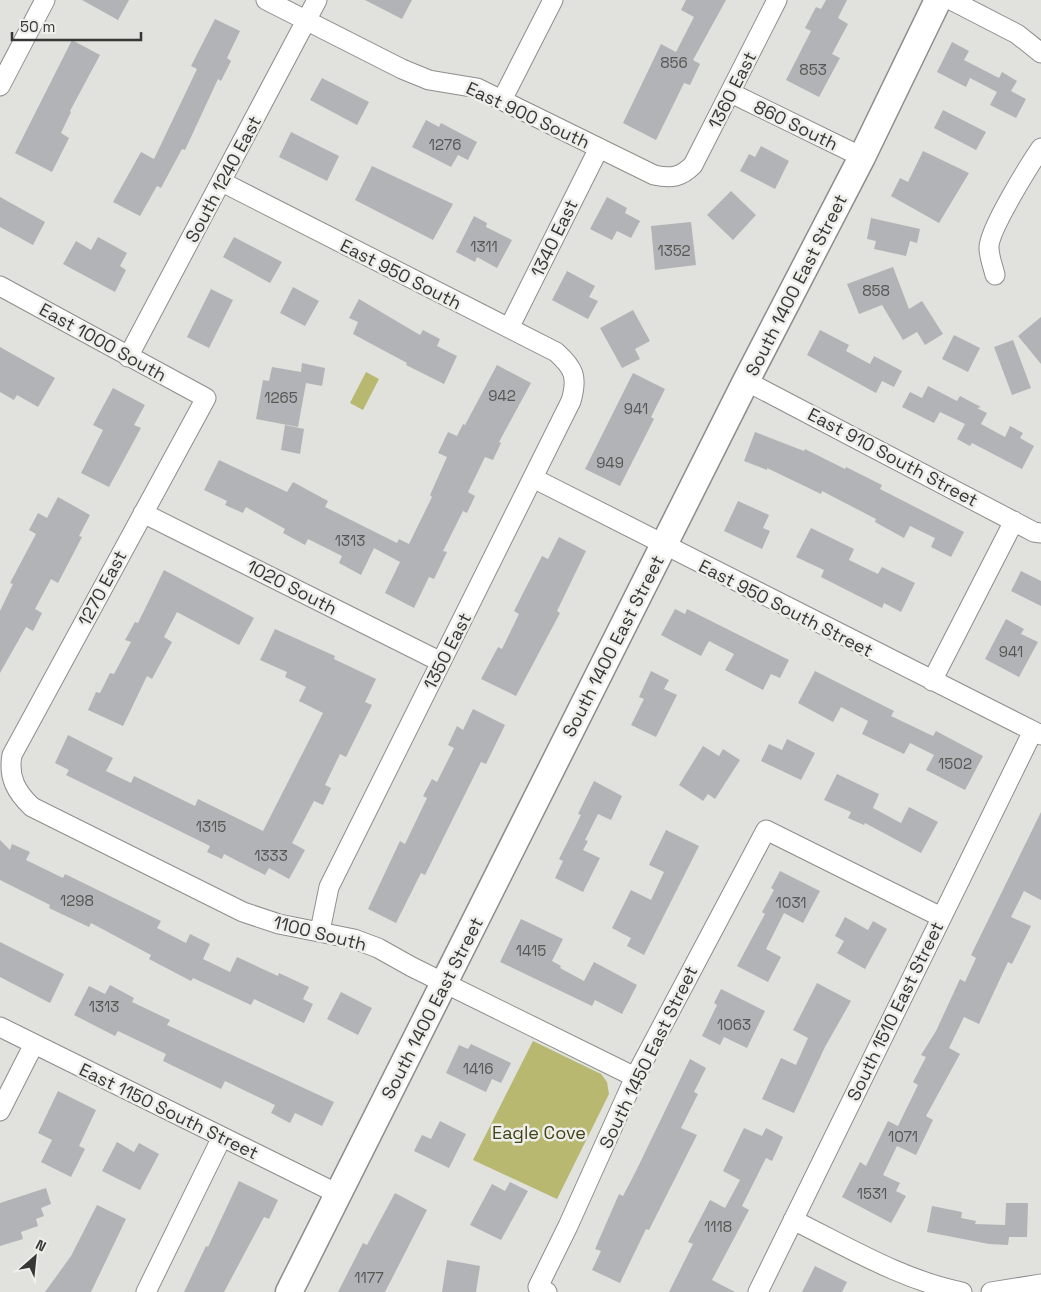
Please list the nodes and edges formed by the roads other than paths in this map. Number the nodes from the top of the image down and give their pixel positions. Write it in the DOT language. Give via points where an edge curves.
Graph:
graph roads {
  1 [pos="44,0"];
  2 [pos="266,0"];
  3 [pos="317,0"];
  4 [pos="554,0"];
  5 [pos="777,0"];
  6 [pos="938,0"];
  7 [pos="951,0"];
  8 [pos="306,20"];
  9 [pos="1041,53"];
  10 [pos="0,86"];
  11 [pos="731,93"];
  12 [pos="502,100"];
  13 [pos="599,148"];
  14 [pos="1041,148"];
  15 [pos="862,157"];
  16 [pos="682,176"];
  17 [pos="222,182"];
  18 [pos="995,274"];
  19 [pos="0,286"];
  20 [pos="509,328"];
  21 [pos="128,357"];
  22 [pos="573,373"];
  23 [pos="746,381"];
  24 [pos="206,398"];
  25 [pos="533,478"];
  26 [pos="143,513"];
  27 [pos="1014,521"];
  28 [pos="1041,532"];
  29 [pos="664,546"];
  30 [pos="441,662"];
  31 [pos="932,681"];
  32 [pos="1037,733"];
  33 [pos="13,782"];
  34 [pos="941,917"];
  35 [pos="320,931"];
  36 [pos="444,982"];
  37 [pos="0,1027"];
  38 [pos="34,1044"];
  39 [pos="635,1077"];
  40 [pos="0,1111"];
  41 [pos="222,1137"];
  42 [pos="338,1194"];
  43 [pos="793,1220"];
  44 [pos="1041,1284"];
  45 [pos="542,1290"];
  46 [pos="146,1292"];
  47 [pos="289,1292"];
  48 [pos="758,1292"];
  49 [pos="962,1292"];
  50 [pos="991,1292"];
  1 -- 10 [label="street"];
  2 -- 8 [label="street, East 900 South"];
  3 -- 8 [label="street, South 1240 East"];
  4 -- 12 [label="street"];
  5 -- 11 [label="street, 1360 East"];
  6 -- 15 [label="street, South 1400 East Street"];
  7 -- 9 [label="street" via="1017,34"];
  8 -- 12 [label="street, East 900 South" via="429,80 478,88"];
  8 -- 17 [label="street, South 1240 East"];
  11 -- 15 [label="street, 860 South"];
  11 -- 16 [label="street, 1360 East" via="693,165"];
  12 -- 13 [label="street, East 900 South"];
  13 -- 16 [label="street, East 900 South" via="654,175 667,178"];
  13 -- 20 [label="street, 1340 East"];
  14 -- 18 [label="street" via="1027,167 988,246"];
  15 -- 23 [label="street, South 1400 East Street"];
  17 -- 20 [label="street, East 950 South"];
  17 -- 21 [label="street, South 1240 East"];
  19 -- 21 [label="street, East 1000 South"];
  20 -- 22 [label="street, East 950 South" via="556,352"];
  21 -- 24 [label="street, East 1000 South"];
  22 -- 25 [label="street, 1350 East" via="576,384 571,401"];
  23 -- 27 [label="street, East 910 South Street"];
  23 -- 29 [label="street, South 1400 East Street"];
  24 -- 26 [label="street, 1270 East"];
  25 -- 29 [label="street, East 950 South Street"];
  25 -- 30 [label="street, 1350 East"];
  26 -- 30 [label="street, 1020 South"];
  26 -- 33 [label="street, 1270 East" via="12,755"];
  27 -- 28 [label="street, East 910 South Street" via="1034,532"];
  27 -- 31 [label="street"];
  29 -- 31 [label="street, East 950 South Street"];
  29 -- 36 [label="street, South 1400 East Street"];
  30 -- 35 [label="street, 1350 East" via="329,887"];
  31 -- 32 [label="street, East 950 South Street"];
  32 -- 34 [label="street, South 1510 East Street"];
  33 -- 35 [label="street, 1100 South" via="32,807 243,912 280,924"];
  34 -- 39 [label="street, South 1450 East Street" via="766,830"];
  34 -- 43 [label="street, South 1510 East Street"];
  35 -- 36 [label="street, 1100 South" via="378,948"];
  36 -- 39 [label="street, 1100 South"];
  36 -- 42 [label="street, South 1400 East Street"];
  37 -- 38 [label="street, East 1150 South Street"];
  38 -- 40 [label="street"];
  38 -- 41 [label="street, East 1150 South Street"];
  39 -- 45 [label="street, South 1450 East Street"];
  41 -- 42 [label="street, East 1150 South Street"];
  41 -- 46 [label="street"];
  42 -- 47 [label="street, South 1400 East Street"];
  43 -- 48 [label="street, South 1510 East Street"];
  43 -- 49 [label="street" via="887,1267 938,1287"];
  44 -- 50 [label="street"];
}
